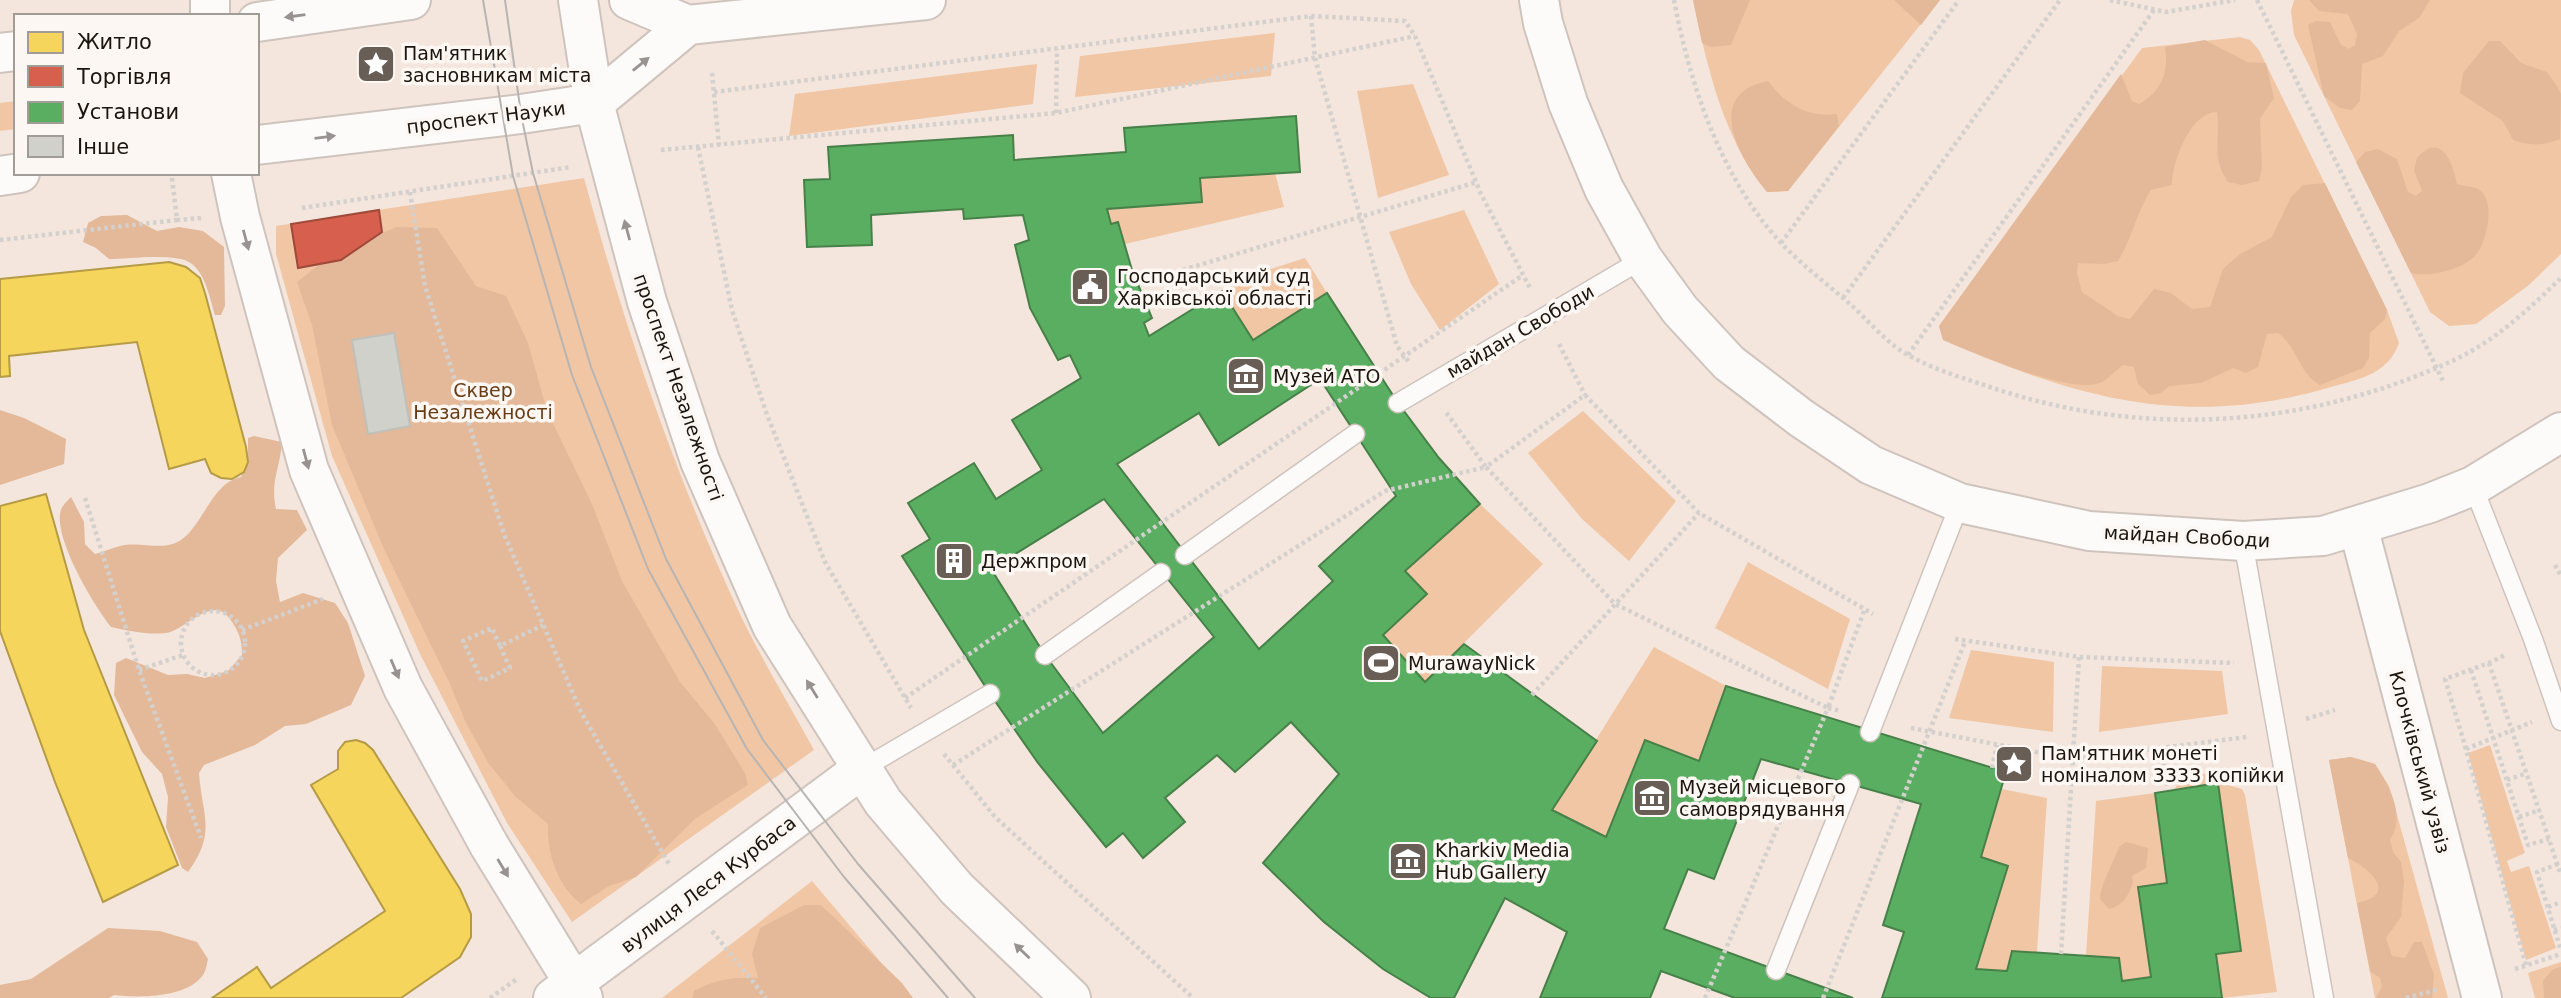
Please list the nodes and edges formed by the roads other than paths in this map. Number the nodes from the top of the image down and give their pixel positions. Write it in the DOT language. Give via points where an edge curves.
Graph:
graph roads {
  1 [pos="411,0"];
  2 [pos="578,0"];
  3 [pos="629,0"];
  4 [pos="926,0"];
  5 [pos="1539,0"];
  6 [pos="259,22"];
  7 [pos="688,25"];
  8 [pos="594,103"];
  9 [pos="259,145"];
  10 [pos="231,175"];
  11 [pos="1643,259"];
  12 [pos="1398,403"];
  13 [pos="2561,432"];
  14 [pos="1355,434"];
  15 [pos="2473,486"];
  16 [pos="1960,503"];
  17 [pos="2358,526"];
  18 [pos="2243,541"];
  19 [pos="1185,555"];
  20 [pos="1161,573"];
  21 [pos="1045,655"];
  22 [pos="990,694"];
  23 [pos="2559,716"];
  24 [pos="1870,732"];
  25 [pos="862,769"];
  26 [pos="1850,784"];
  27 [pos="1776,970"];
  28 [pos="559,988"];
  29 [pos="1071,998"];
  30 [pos="2324,998"];
  31 [pos="2482,998"];
  1 -- 6 [label="main road, one-way"];
  2 -- 8 [label="main road, проспект Незалежності"];
  3 -- 7 [label="main road"];
  4 -- 7 [label="main road"];
  5 -- 11 [label="main road, майдан Свободи" via="1568,103 1604,190"];
  8 -- 7 [label="main road, проспект Науки, one-way"];
  9 -- 8 [label="main road, проспект Науки, one-way"];
  25 -- 8 [label="main road, проспект Незалежності, one-way" via="772,626 700,461 647,302"];
  10 -- 28 [label="main road, one-way" via="309,470 403,688 489,845"];
  11 -- 12 [label="lane, майдан Свободи"];
  11 -- 16 [label="main road, майдан Свободи" via="1680,310 1729,363 1871,465"];
  13 -- 15 [label="main road, майдан Свободи"];
  14 -- 19 [label="lane"];
  15 -- 17 [label="main road, майдан Свободи"];
  15 -- 23 [label="lane"];
  16 -- 18 [label="main road, майдан Свободи" via="2090,531"];
  16 -- 24 [label="lane"];
  17 -- 18 [label="main road, майдан Свободи" via="2323,536"];
  17 -- 31 [label="main road, Клочківський узвіз"];
  18 -- 30 [label="lane"];
  20 -- 21 [label="lane"];
  22 -- 25 [label="lane"];
  25 -- 28 [label="main road, вулиця Леся Курбаса"];
  29 -- 25 [label="main road, проспект Незалежності, one-way" via="957,889 883,802"];
  26 -- 27 [label="lane"];
}
